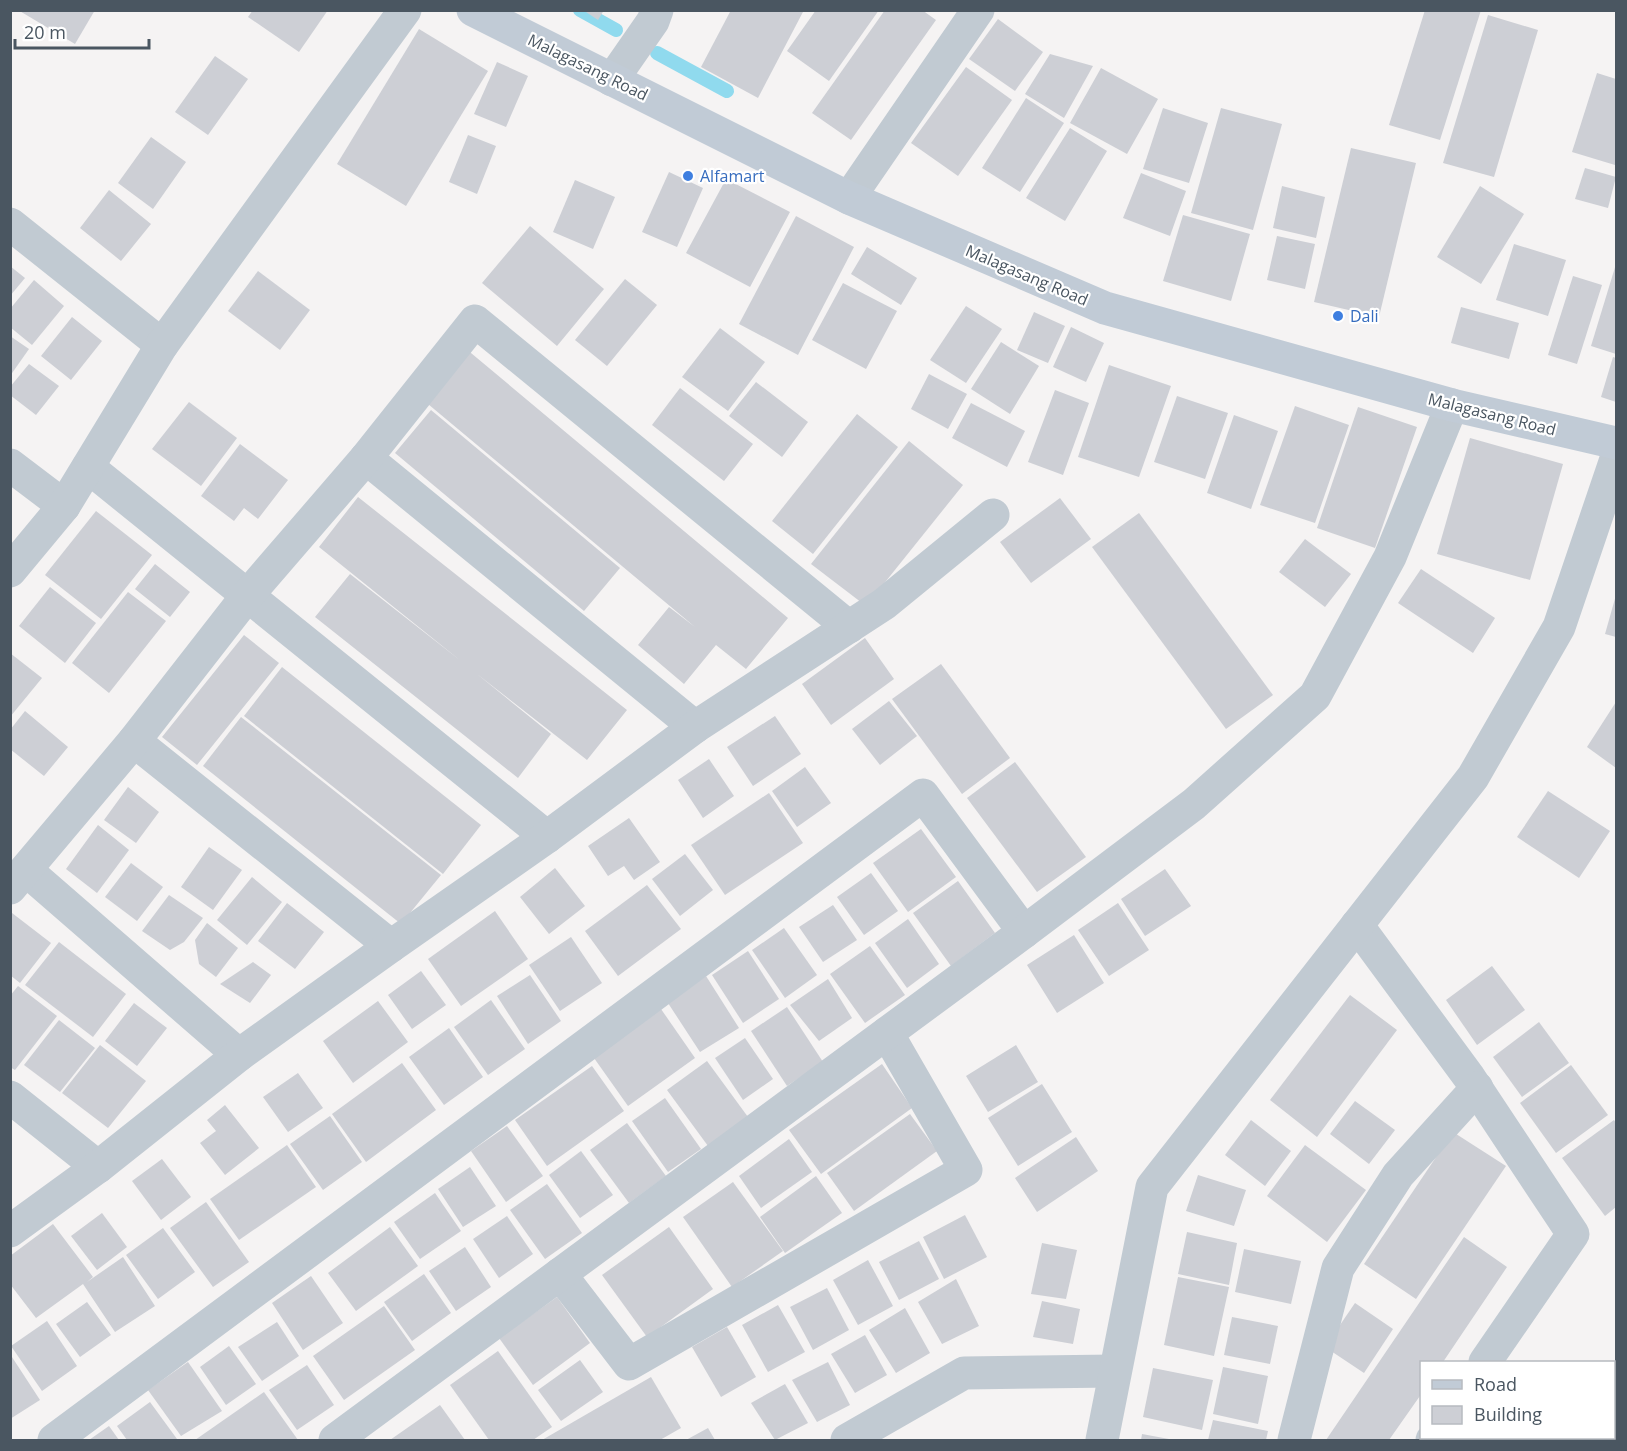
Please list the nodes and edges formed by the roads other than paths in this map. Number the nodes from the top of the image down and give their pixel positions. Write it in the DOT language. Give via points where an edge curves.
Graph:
graph roads {
  1 [pos="405,10"];
  2 [pos="473,10"];
  3 [pos="657,10"];
  4 [pos="978,10"];
  5 [pos="612,80"];
  6 [pos="849,198"];
  7 [pos="10,224"];
  8 [pos="162,345"];
  9 [pos="1452,405"];
  10 [pos="1617,443"];
  11 [pos="366,458"];
  12 [pos="1617,459"];
  13 [pos="10,465"];
  14 [pos="88,467"];
  15 [pos="64,506"];
  16 [pos="993,515"];
  17 [pos="10,571"];
  18 [pos="247,596"];
  19 [pos="849,627"];
  20 [pos="695,727"];
  21 [pos="134,741"];
  22 [pos="547,837"];
  23 [pos="18,879"];
  24 [pos="1357,925"];
  25 [pos="1024,932"];
  26 [pos="391,946"];
  27 [pos="887,1033"];
  28 [pos="239,1055"];
  29 [pos="1477,1088"];
  30 [pos="10,1096"];
  31 [pos="98,1167"];
  32 [pos="10,1231"];
  33 [pos="560,1274"];
  34 [pos="1486,1361"];
  35 [pos="1114,1371"];
  36 [pos="54,1440"];
  37 [pos="335,1440"];
  38 [pos="847,1440"];
  39 [pos="1102,1440"];
  40 [pos="1294,1440"];
  1 -- 8 [label="street"];
  2 -- 5 [label="main road, Malagasang Road"];
  3 -- 5 [label="street"];
  4 -- 6 [label="street"];
  5 -- 6 [label="main road, Malagasang Road"];
  6 -- 9 [label="main road, Malagasang Road" via="1105,308"];
  7 -- 8 [label="street"];
  8 -- 14 [label="street"];
  9 -- 10 [label="main road, Malagasang Road"];
  9 -- 25 [label="street" via="1390,557 1315,696 1194,804"];
  11 -- 18 [label="street"];
  11 -- 19 [label="street" via="475,321"];
  11 -- 20 [label="street"];
  12 -- 24 [label="street" via="1559,627 1473,777"];
  13 -- 15 [label="street"];
  14 -- 15 [label="street"];
  14 -- 18 [label="street"];
  15 -- 17 [label="street"];
  16 -- 19 [label="street" via="884,604"];
  18 -- 21 [label="street"];
  18 -- 22 [label="street"];
  19 -- 20 [label="street"];
  20 -- 22 [label="street"];
  21 -- 23 [label="street"];
  21 -- 26 [label="street"];
  22 -- 26 [label="street"];
  23 -- 28 [label="street"];
  24 -- 29 [label="street"];
  24 -- 35 [label="street" via="1152,1187"];
  25 -- 27 [label="street"];
  25 -- 36 [label="street" via="923,795"];
  26 -- 28 [label="street"];
  27 -- 33 [label="street"];
  27 -- 33 [label="street" via="966,1170 629,1364"];
  28 -- 31 [label="street"];
  29 -- 34 [label="street" via="1573,1234"];
  29 -- 40 [label="street" via="1398,1175 1338,1268"];
  30 -- 31 [label="street"];
  31 -- 32 [label="street"];
  33 -- 37 [label="street"];
  35 -- 38 [label="street" via="964,1373"];
  35 -- 39 [label="street"];
}
